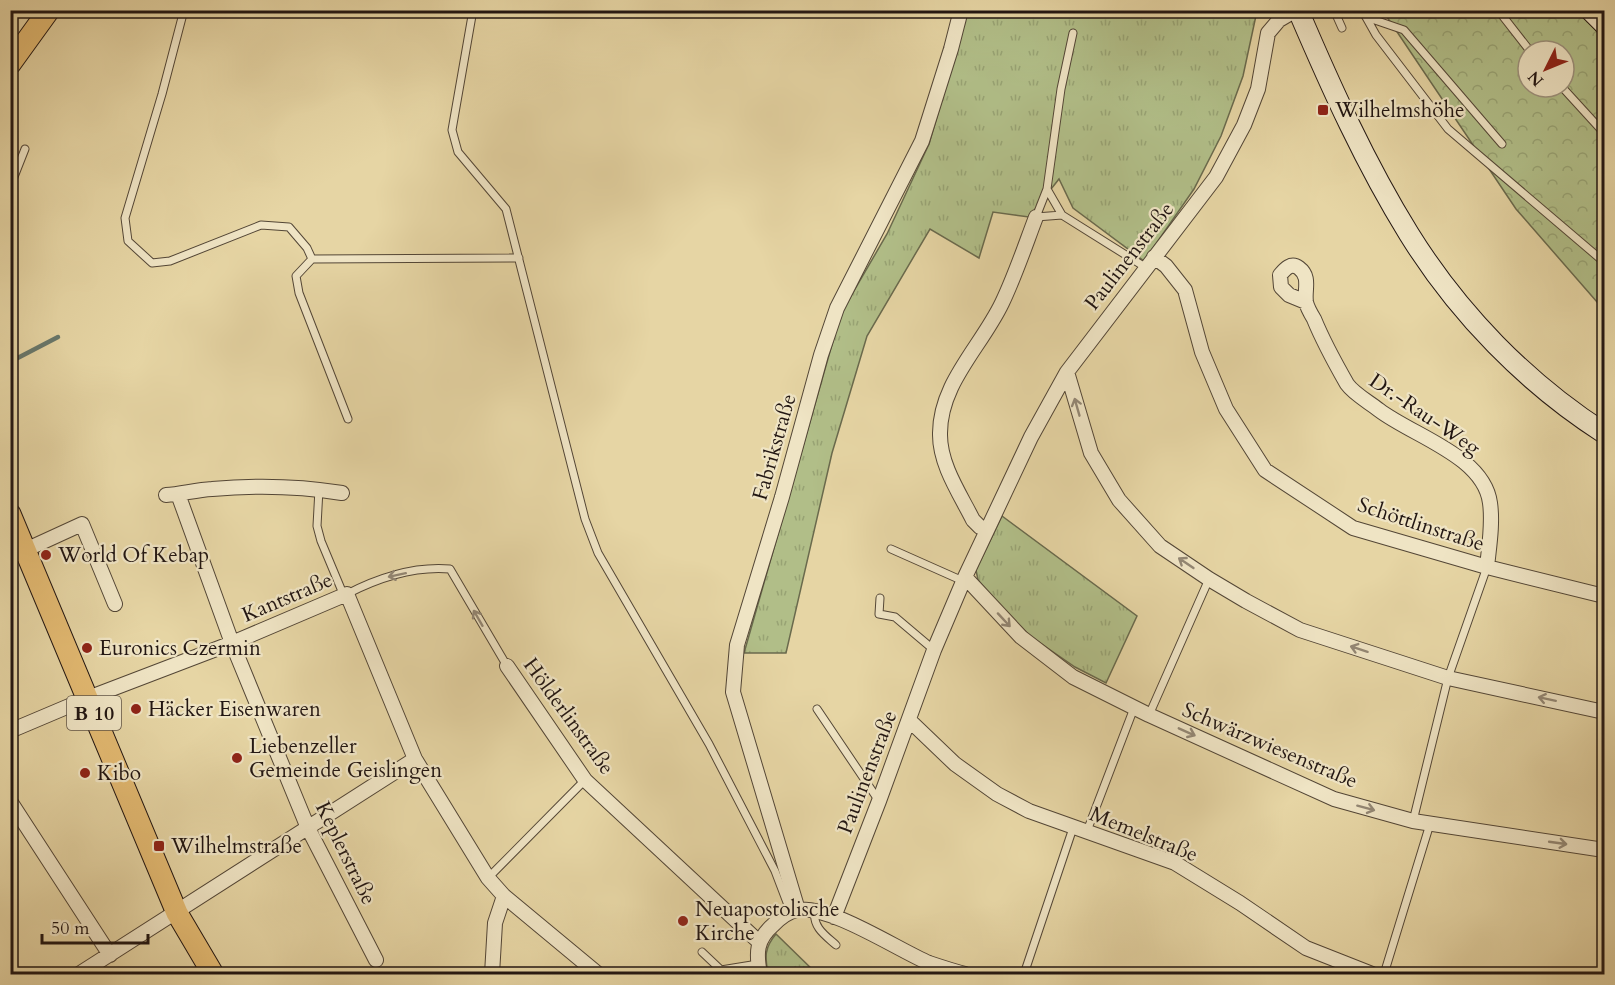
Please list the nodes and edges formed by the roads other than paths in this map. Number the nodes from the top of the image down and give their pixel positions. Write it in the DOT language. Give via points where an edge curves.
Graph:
graph roads {
  1 [pos="49,10"];
  2 [pos="184,10"];
  3 [pos="473,10"];
  4 [pos="961,10"];
  5 [pos="1297,10"];
  6 [pos="1334,10"];
  7 [pos="1498,10"];
  8 [pos="1590,10"];
  9 [pos="1364,14"];
  10 [pos="1605,24"];
  11 [pos="1342,28"];
  12 [pos="1073,33"];
  13 [pos="1521,39"];
  14 [pos="10,64"];
  15 [pos="1573,99"];
  16 [pos="1605,133"];
  17 [pos="1502,144"];
  18 [pos="25,149"];
  19 [pos="10,187"];
  20 [pos="1047,189"];
  21 [pos="1062,215"];
  22 [pos="1036,218"];
  23 [pos="519,258"];
  24 [pos="312,259"];
  25 [pos="1150,262"];
  26 [pos="1605,262"];
  27 [pos="1306,302"];
  28 [pos="1067,372"];
  29 [pos="348,419"];
  30 [pos="1605,433"];
  31 [pos="320,489"];
  32 [pos="342,493"];
  33 [pos="10,513"];
  34 [pos="986,530"];
  35 [pos="891,549"];
  36 [pos="18,554"];
  37 [pos="1487,567"];
  38 [pos="450,569"];
  39 [pos="964,579"];
  40 [pos="1209,579"];
  41 [pos="345,595"];
  42 [pos="1605,596"];
  43 [pos="880,598"];
  44 [pos="115,604"];
  45 [pos="232,644"];
  46 [pos="934,650"];
  47 [pos="507,666"];
  48 [pos="1448,678"];
  49 [pos="88,698"];
  50 [pos="1134,708"];
  51 [pos="817,709"];
  52 [pos="1605,712"];
  53 [pos="1149,715"];
  54 [pos="909,720"];
  55 [pos="10,730"];
  56 [pos="415,759"];
  57 [pos="585,780"];
  58 [pos="10,801"];
  59 [pos="879,801"];
  60 [pos="1413,821"];
  61 [pos="1430,824"];
  62 [pos="308,828"];
  63 [pos="1073,828"];
  64 [pos="1087,831"];
  65 [pos="1605,850"];
  66 [pos="488,878"];
  67 [pos="504,896"];
  68 [pos="794,911"];
  69 [pos="814,911"];
  70 [pos="177,913"];
  71 [pos="834,917"];
  72 [pos="759,942"];
  73 [pos="836,945"];
  74 [pos="702,952"];
  75 [pos="110,955"];
  76 [pos="376,960"];
  77 [pos="759,969"];
  78 [pos="79,975"];
  79 [pos="213,975"];
  80 [pos="492,975"];
  81 [pos="598,975"];
  82 [pos="964,975"];
  83 [pos="1024,975"];
  84 [pos="1372,975"];
  85 [pos="1384,975"];
  1 -- 14 [label="main road"];
  2 -- 24 [label="lane" via="125,218 128,241 152,263 170,261 261,225 289,227"];
  3 -- 23 [label="lane" via="452,130 458,152 506,209"];
  4 -- 68 [label="street, Fabrikstraße" via="922,141 837,308 737,645 733,692"];
  5 -- 25 [label="street, Paulinenstraße" via="1279,20 1269,33 1258,89 1216,177"];
  5 -- 30 [label="main road" via="1371,169 1433,269 1473,321 1525,372"];
  6 -- 11 [label="lane"];
  7 -- 13 [label="lane"];
  8 -- 10 [label="main road"];
  9 -- 17 [label="lane" via="1404,30"];
  9 -- 26 [label="lane" via="1448,129"];
  12 -- 20 [label="lane"];
  15 -- 16 [label="lane"];
  18 -- 19 [label="lane"];
  20 -- 21 [label="lane"];
  20 -- 22 [label="lane"];
  21 -- 22 [label="lane"];
  21 -- 25 [label="lane"];
  22 -- 34 [label="street" via="1002,304 949,390 942,410 940,436 944,461 973,520"];
  23 -- 24 [label="lane"];
  23 -- 68 [label="lane" via="585,519 598,553 709,744"];
  24 -- 29 [label="lane" via="296,276 299,293"];
  25 -- 28 [label="street, Paulinenstraße"];
  25 -- 37 [label="street, Schöttlinstraße" via="1166,266 1185,290 1202,352 1226,409 1265,470 1353,528"];
  27 -- 37 [label="street, Dr.-Rau-Weg" via="1349,387 1393,420 1462,459 1484,482 1490,503"];
  28 -- 34 [label="street, Paulinenstraße"];
  40 -- 28 [label="street, one-way" via="1160,546 1119,500 1091,453"];
  31 -- 32 [label="street"];
  31 -- 41 [label="lane" via="317,525"];
  31 -- 45 [label="street, Keplerstraße" via="257,486 172,495"];
  33 -- 36 [label="main road, B 10"];
  34 -- 39 [label="street, Paulinenstraße"];
  35 -- 39 [label="lane"];
  36 -- 44 [label="street" via="82,524"];
  36 -- 49 [label="main road, B 10"];
  37 -- 42 [label="street, Schöttlinstraße"];
  37 -- 48 [label="lane"];
  38 -- 41 [label="lane, Kantstraße, one-way" via="428,569 373,581"];
  47 -- 38 [label="lane, Hölderlinstraße, one-way"];
  39 -- 46 [label="street, Paulinenstraße"];
  39 -- 50 [label="street, Schwärzwiesenstraße, one-way" via="1021,637 1073,677"];
  48 -- 40 [label="street, one-way" via="1300,630"];
  40 -- 53 [label="lane"];
  41 -- 45 [label="street, Kantstraße"];
  41 -- 56 [label="street"];
  43 -- 46 [label="lane" via="879,614 895,617"];
  45 -- 49 [label="street, Kantstraße"];
  45 -- 62 [label="street, Keplerstraße"];
  46 -- 54 [label="street, Paulinenstraße"];
  47 -- 57 [label="street, Hölderlinstraße"];
  52 -- 48 [label="street, one-way"];
  48 -- 60 [label="lane"];
  49 -- 55 [label="street, Kantstraße"];
  49 -- 70 [label="main road, B 10"];
  50 -- 53 [label="street, Schwärzwiesenstraße"];
  50 -- 64 [label="lane"];
  51 -- 59 [label="lane"];
  53 -- 60 [label="street, Schwärzwiesenstraße, one-way" via="1334,799"];
  54 -- 59 [label="street, Paulinenstraße"];
  54 -- 63 [label="street, Memelstraße" via="955,764 997,794"];
  56 -- 62 [label="street"];
  56 -- 66 [label="street"];
  57 -- 66 [label="lane"];
  57 -- 72 [label="street, Hölderlinstraße"];
  58 -- 75 [label="street"];
  59 -- 71 [label="street, Paulinenstraße"];
  60 -- 61 [label="street, Schwärzwiesenstraße"];
  61 -- 65 [label="street, Schwärzwiesenstraße, one-way"];
  61 -- 85 [label="lane"];
  62 -- 70 [label="street"];
  62 -- 76 [label="street, Keplerstraße"];
  63 -- 64 [label="street, Memelstraße"];
  63 -- 83 [label="lane"];
  64 -- 84 [label="street, Memelstraße" via="1175,863 1306,948"];
  66 -- 67 [label="street"];
  67 -- 80 [label="street" via="495,923"];
  67 -- 81 [label="street"];
  68 -- 69 [label="street"];
  68 -- 72 [label="street" via="765,932"];
  69 -- 71 [label="street"];
  69 -- 73 [label="lane" via="820,931"];
  70 -- 75 [label="street"];
  70 -- 79 [label="main road, B 10"];
  71 -- 82 [label="street"];
  72 -- 77 [label="street"];
  74 -- 77 [label="lane" via="721,970"];
  75 -- 78 [label="street"];
}
